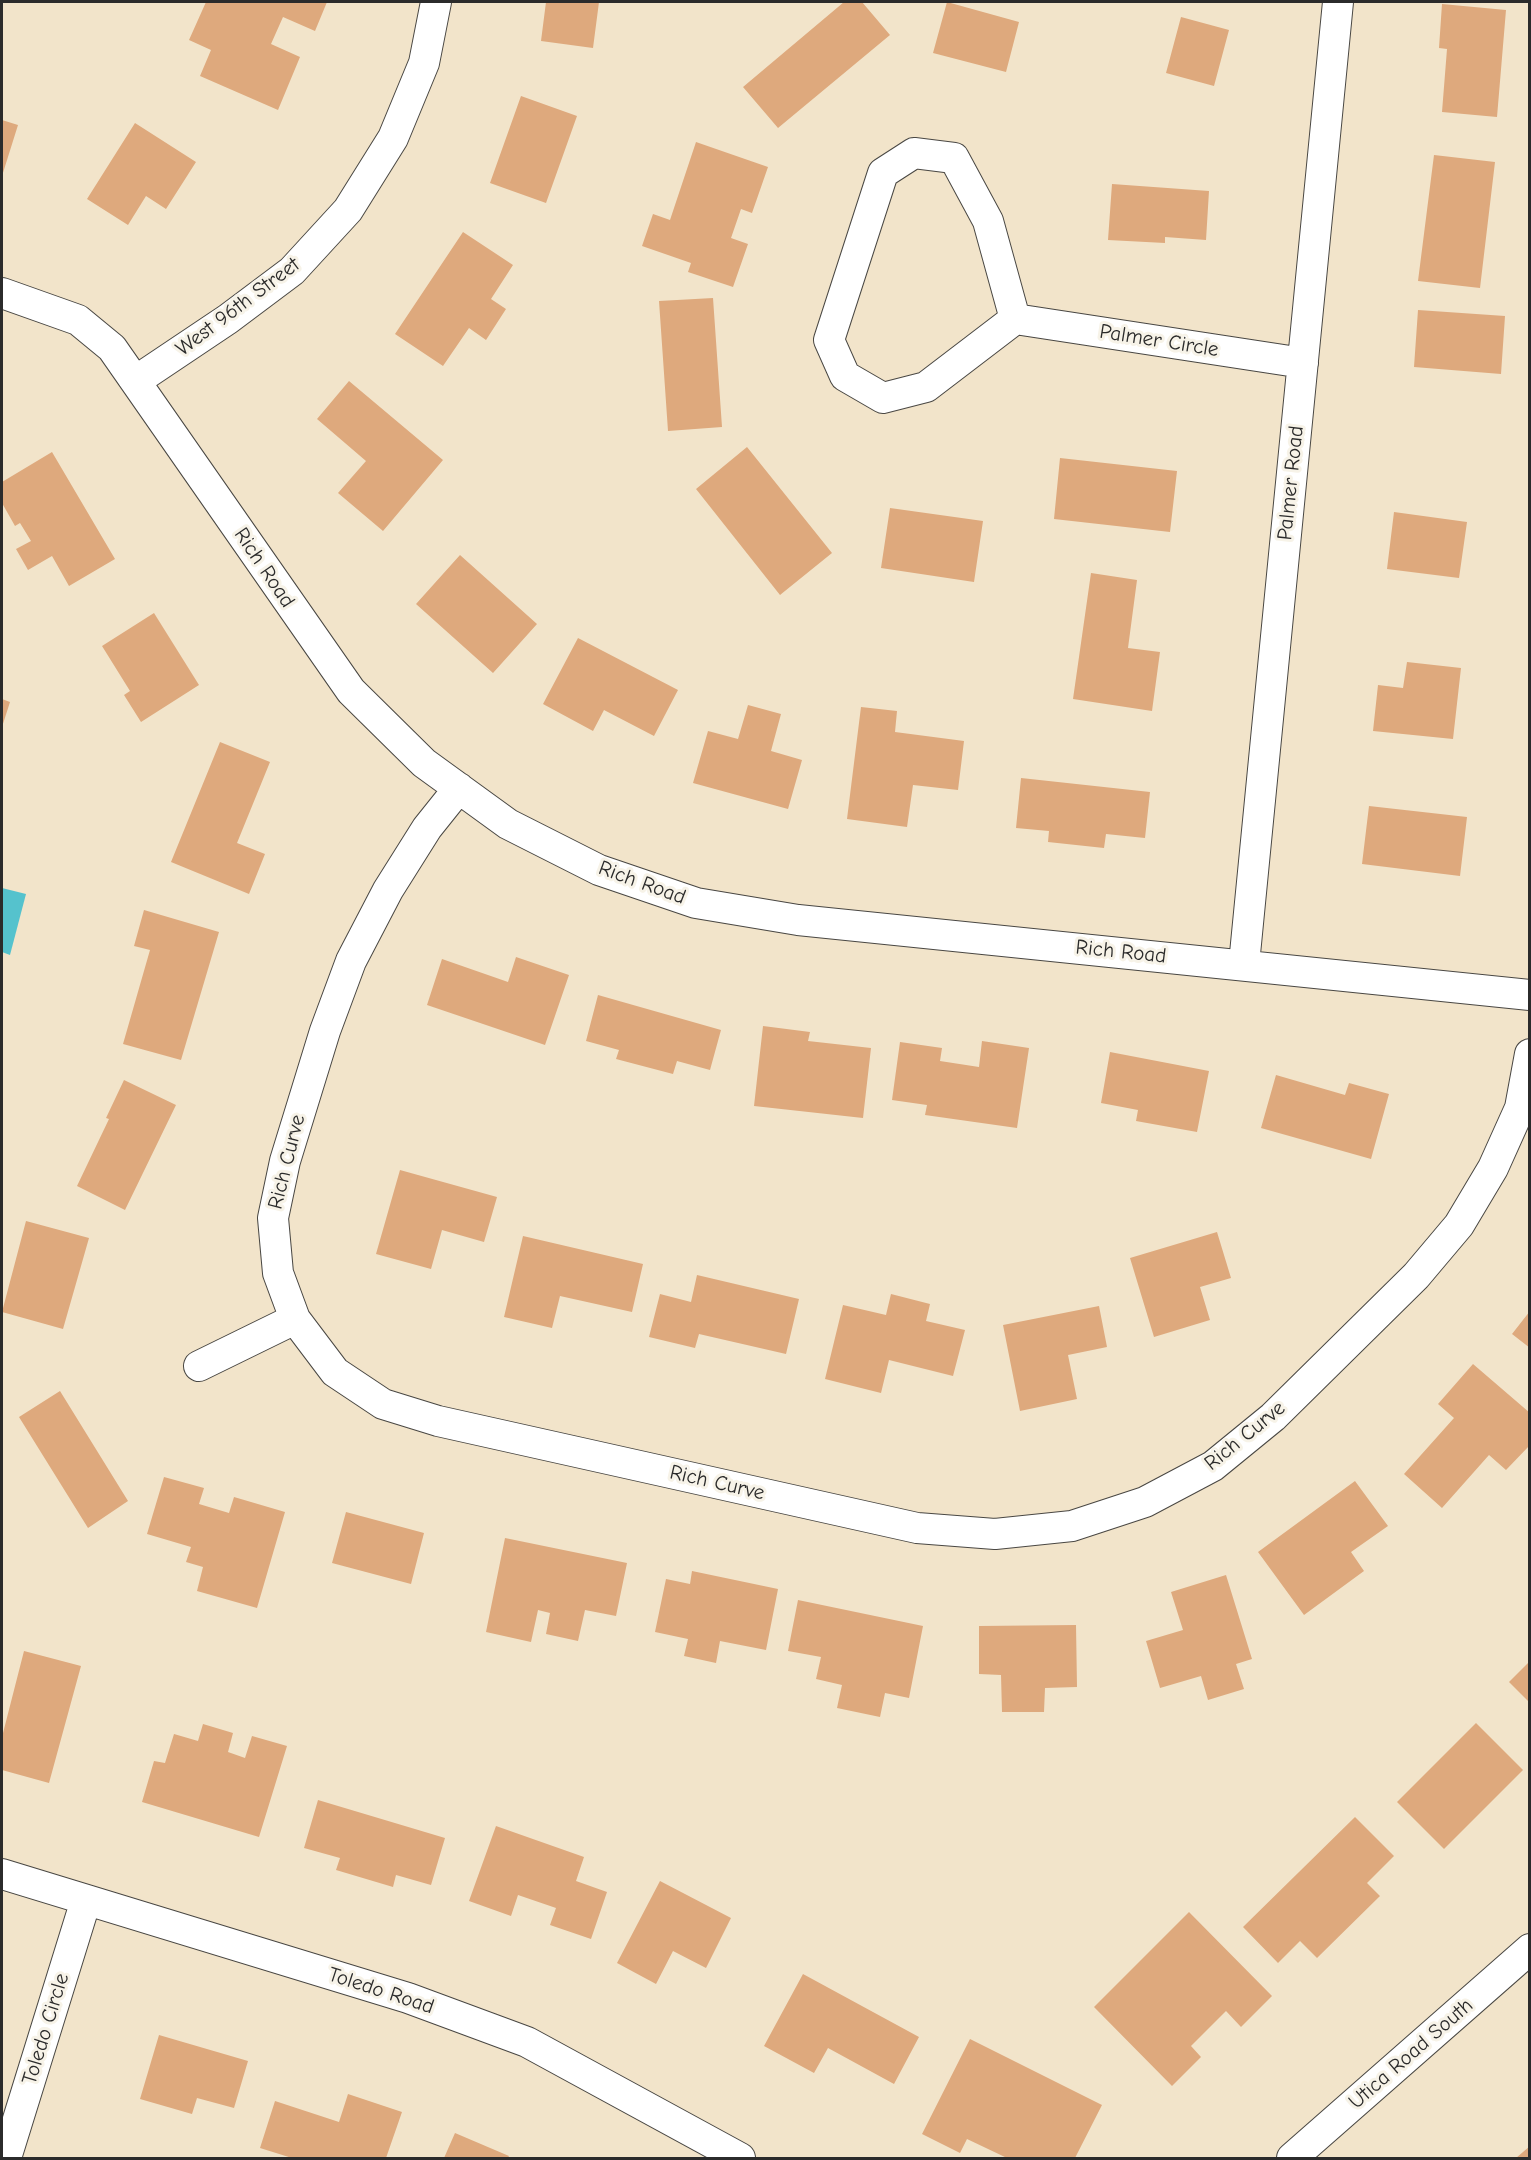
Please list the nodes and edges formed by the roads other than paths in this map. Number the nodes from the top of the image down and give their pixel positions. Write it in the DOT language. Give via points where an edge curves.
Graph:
graph roads {
  1 [pos="436,2"];
  2 [pos="1338,2"];
  3 [pos="2,292"];
  4 [pos="1015,319"];
  5 [pos="1303,363"];
  6 [pos="137,380"];
  7 [pos="459,788"];
  8 [pos="1244,964"];
  9 [pos="1530,995"];
  10 [pos="1530,1054"];
  11 [pos="295,1319"];
  12 [pos="199,1366"];
  13 [pos="2,1874"];
  14 [pos="86,1900"];
  15 [pos="1530,1949"];
  16 [pos="6,2158"];
  17 [pos="740,2158"];
  18 [pos="1292,2158"];
  1 -- 6 [label="street, West 96th Street" via="424,63 393,138 348,210 292,271"];
  2 -- 5 [label="street, Palmer Road"];
  3 -- 6 [label="street, Rich Road" via="78,320 112,348"];
  4 -- 4 [label="street" via="988,221 954,158 914,153 883,173 829,340 845,376 883,398 926,387"];
  4 -- 5 [label="street, Palmer Circle"];
  5 -- 8 [label="street, Palmer Road"];
  6 -- 7 [label="street, Rich Road" via="351,691 424,763"];
  7 -- 8 [label="street, Rich Road" via="507,824 599,870 696,903 798,920"];
  7 -- 11 [label="street, Rich Curve" via="427,828 388,890 351,961 318,1052 285,1161 273,1218 278,1273"];
  8 -- 9 [label="street, Rich Road"];
  10 -- 11 [label="street, Rich Curve" via="1520,1108 1493,1168 1459,1225 1416,1276 1273,1417 1213,1466 1145,1502 1072,1526 995,1534 917,1528 438,1421 383,1404 335,1372"];
  11 -- 12 [label="street"];
  13 -- 14 [label="street, Toledo Road"];
  14 -- 16 [label="street, Toledo Circle"];
  14 -- 17 [label="street, Toledo Road" via="408,1998 527,2042"];
  15 -- 18 [label="street, Utica Road South"];
}
